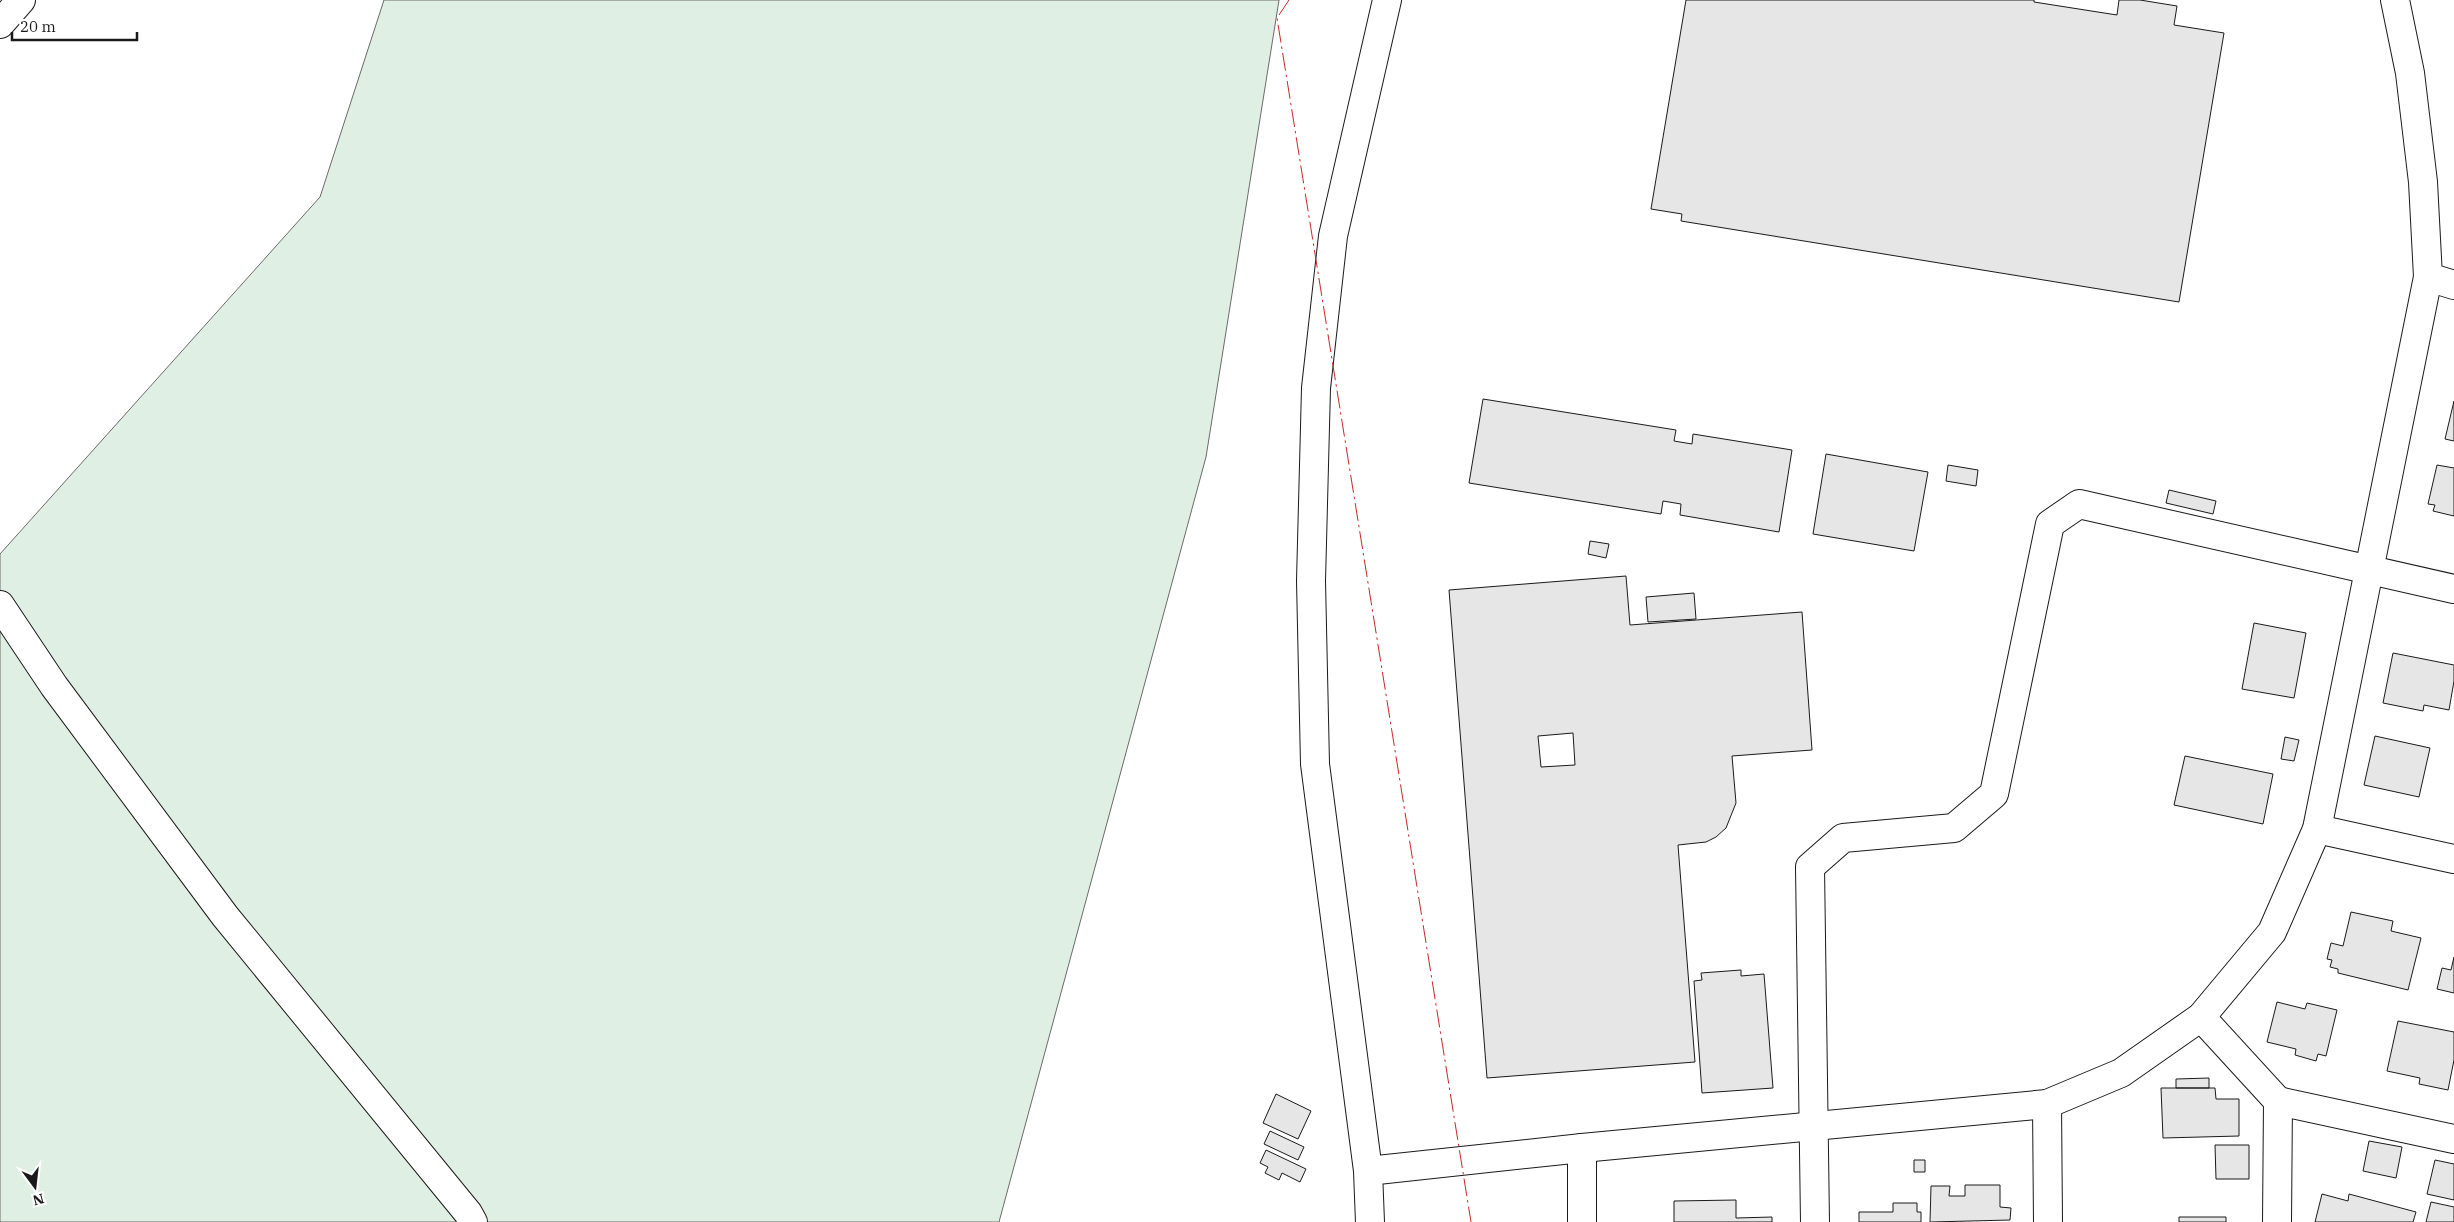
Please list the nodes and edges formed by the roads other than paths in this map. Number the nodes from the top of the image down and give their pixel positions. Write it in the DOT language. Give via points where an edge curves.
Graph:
graph roads {
  1 [pos="22,0"];
  2 [pos="1387,0"];
  3 [pos="2395,0"];
  4 [pos="0,24"];
  5 [pos="2428,277"];
  6 [pos="2454,285"];
  7 [pos="2369,571"];
  8 [pos="2454,589"];
  9 [pos="0,605"];
  10 [pos="2317,829"];
  11 [pos="2454,859"];
  12 [pos="2201,1017"];
  13 [pos="2278,1101"];
  14 [pos="2048,1104"];
  15 [pos="1815,1128"];
  16 [pos="2454,1139"];
  17 [pos="1582,1148"];
  18 [pos="1368,1171"];
  19 [pos="473,1222"];
  20 [pos="1370,1222"];
  21 [pos="1582,1222"];
  22 [pos="1815,1222"];
  23 [pos="2048,1222"];
  24 [pos="2277,1222"];
  1 -- 4 [label="street"];
  2 -- 18 [label="street" via="1333,236 1316,388 1312,571 1316,764"];
  3 -- 5 [label="street" via="2410,73 2423,182"];
  5 -- 6 [label="street"];
  5 -- 7 [label="street"];
  7 -- 8 [label="street"];
  7 -- 10 [label="street"];
  7 -- 15 [label="street" via="2079,504 2050,524 1994,794 1954,828 1843,838 1810,867"];
  9 -- 19 [label="street" via="54,686 224,916"];
  10 -- 11 [label="street"];
  10 -- 12 [label="street" via="2272,932"];
  12 -- 13 [label="street"];
  12 -- 14 [label="street" via="2121,1073"];
  13 -- 16 [label="street"];
  13 -- 24 [label="street"];
  14 -- 15 [label="street"];
  14 -- 23 [label="street"];
  15 -- 17 [label="street"];
  15 -- 22 [label="street"];
  17 -- 18 [label="street"];
  17 -- 21 [label="street"];
  18 -- 20 [label="street"];
}
